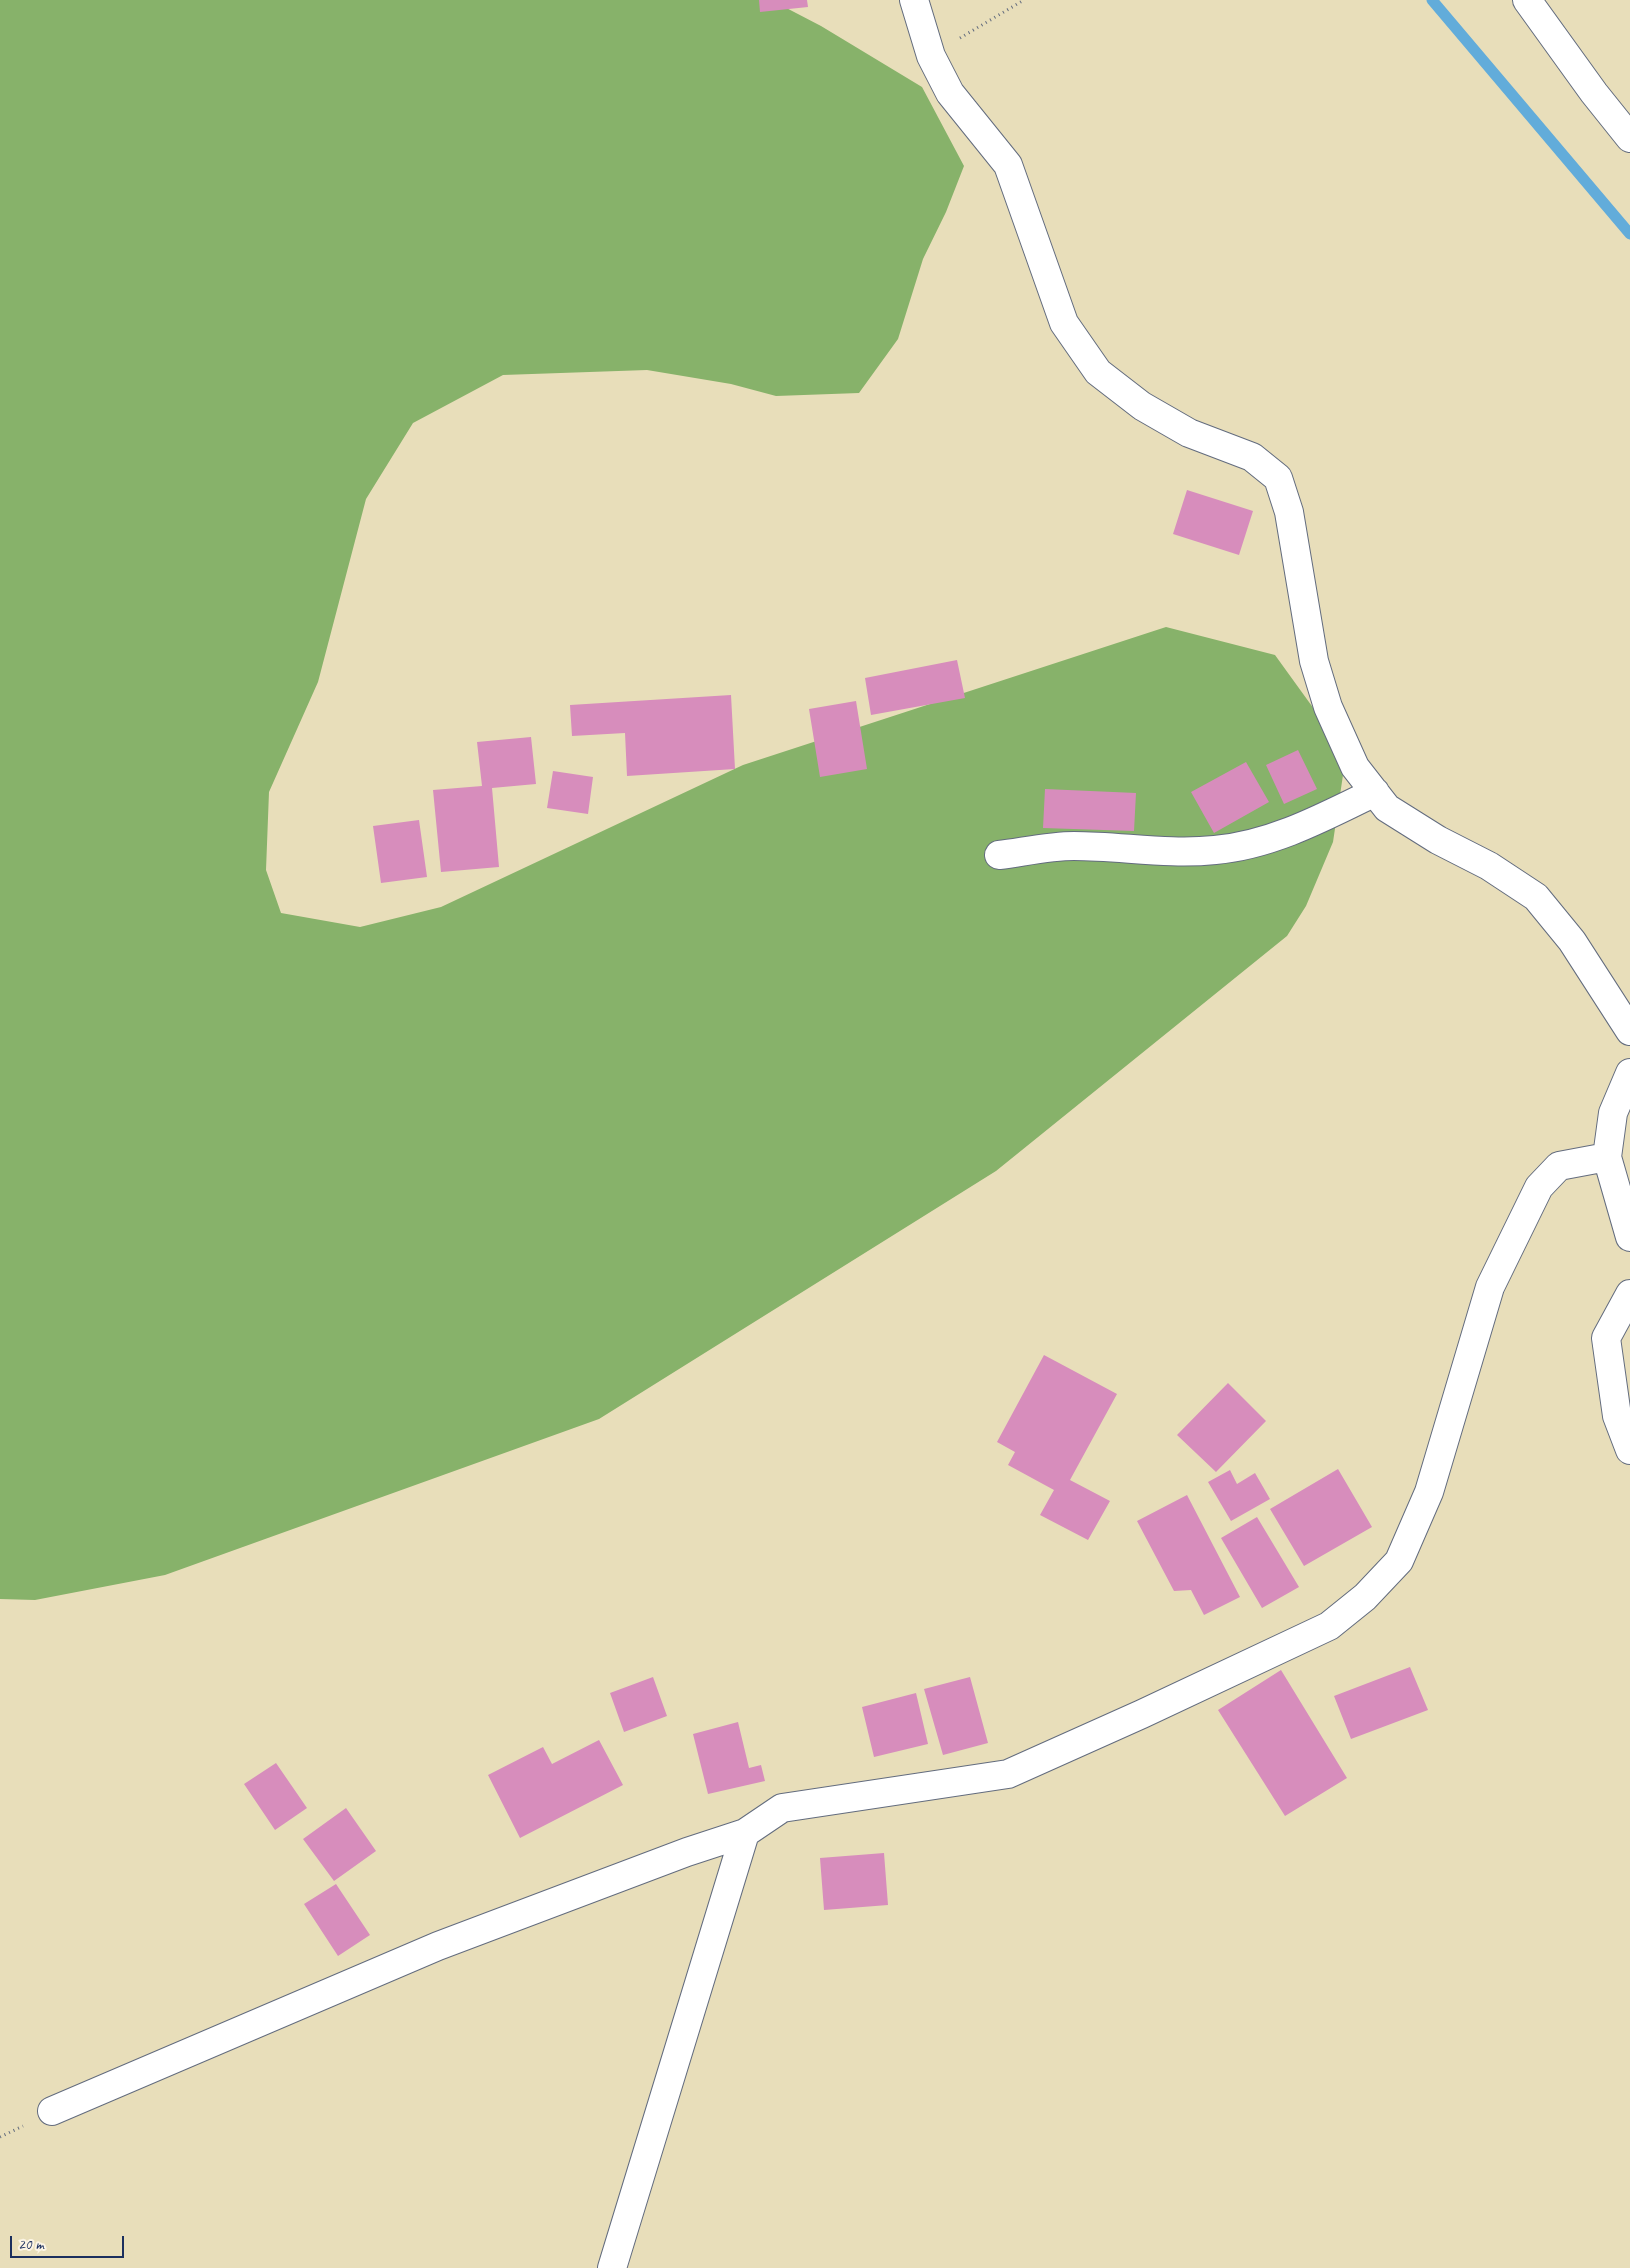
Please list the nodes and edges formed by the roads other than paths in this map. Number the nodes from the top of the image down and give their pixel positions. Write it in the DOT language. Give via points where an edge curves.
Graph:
graph roads {
  1 [pos="914,0"];
  2 [pos="1527,0"];
  3 [pos="1630,138"];
  4 [pos="1375,792"];
  5 [pos="999,855"];
  6 [pos="1630,1031"];
  7 [pos="1630,1073"];
  8 [pos="1607,1157"];
  9 [pos="1630,1237"];
  10 [pos="1630,1294"];
  11 [pos="1630,1450"];
  12 [pos="746,1833"];
  13 [pos="52,2110"];
  14 [pos="612,2268"];
  1 -- 4 [label="street" via="931,56 950,93 1008,165 1064,323 1098,372 1142,406 1189,433 1252,457 1278,478 1289,512 1314,661 1328,707 1355,767"];
  2 -- 3 [label="street"];
  4 -- 5 [label="street" via="1311,824 1260,841 1217,850 1073,846"];
  4 -- 6 [label="street" via="1387,808 1536,896 1572,941"];
  7 -- 8 [label="street" via="1613,1113"];
  8 -- 9 [label="street"];
  8 -- 12 [label="street" via="1559,1166 1539,1187 1490,1287 1429,1492 1398,1561 1365,1597 1329,1626 1008,1774 782,1808"];
  10 -- 11 [label="street" via="1606,1338 1617,1416"];
  12 -- 13 [label="street" via="438,1946"];
  12 -- 14 [label="street"];
}
